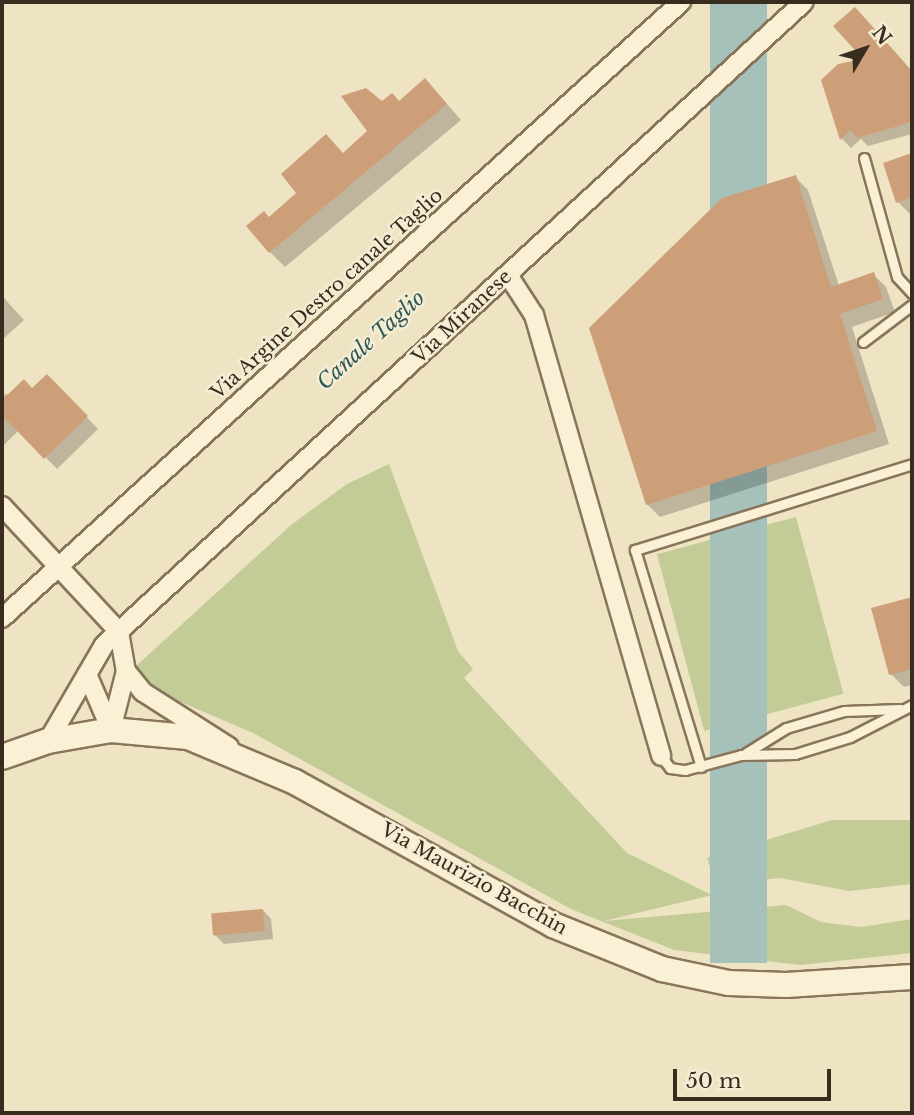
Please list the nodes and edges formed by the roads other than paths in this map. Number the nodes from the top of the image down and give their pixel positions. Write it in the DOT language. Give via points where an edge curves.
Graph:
graph roads {
  1 [pos="681,2"];
  2 [pos="804,2"];
  3 [pos="864,158"];
  4 [pos="508,275"];
  5 [pos="912,293"];
  6 [pos="912,305"];
  7 [pos="863,342"];
  8 [pos="912,464"];
  9 [pos="2,506"];
  10 [pos="57,568"];
  11 [pos="2,618"];
  12 [pos="113,627"];
  13 [pos="126,671"];
  14 [pos="87,674"];
  15 [pos="912,705"];
  16 [pos="902,709"];
  17 [pos="111,730"];
  18 [pos="48,741"];
  19 [pos="741,755"];
  20 [pos="661,756"];
  21 [pos="2,757"];
  22 [pos="242,757"];
  23 [pos="701,766"];
  24 [pos="912,977"];
  1 -- 10 [label="street, Via Argine Destro canale Taglio"];
  2 -- 4 [label="street, Via Miranese"];
  3 -- 5 [label="lane" via="897,277"];
  4 -- 12 [label="street, Via Miranese"];
  4 -- 20 [label="street" via="534,316"];
  6 -- 7 [label="lane"];
  8 -- 23 [label="lane" via="635,550"];
  9 -- 10 [label="street"];
  10 -- 11 [label="street, Via Argine Destro canale Taglio"];
  10 -- 12 [label="street"];
  12 -- 13 [label="street"];
  12 -- 14 [label="street, Via Miranese"];
  13 -- 17 [label="street"];
  13 -- 22 [label="street" via="143,692 198,723"];
  14 -- 17 [label="street"];
  14 -- 18 [label="street, Via Miranese"];
  15 -- 16 [label="lane"];
  16 -- 19 [label="lane" via="850,737 795,754"];
  16 -- 19 [label="lane" via="844,711 786,728"];
  17 -- 18 [label="main road, Via Maurizio Bacchin"];
  17 -- 22 [label="main road, Via Maurizio Bacchin" via="188,737"];
  18 -- 21 [label="main road"];
  19 -- 23 [label="lane"];
  20 -- 23 [label="lane" via="670,768"];
  22 -- 24 [label="main road, Via Maurizio Bacchin" via="386,830 553,925 662,969 729,983 775,985"];
}
